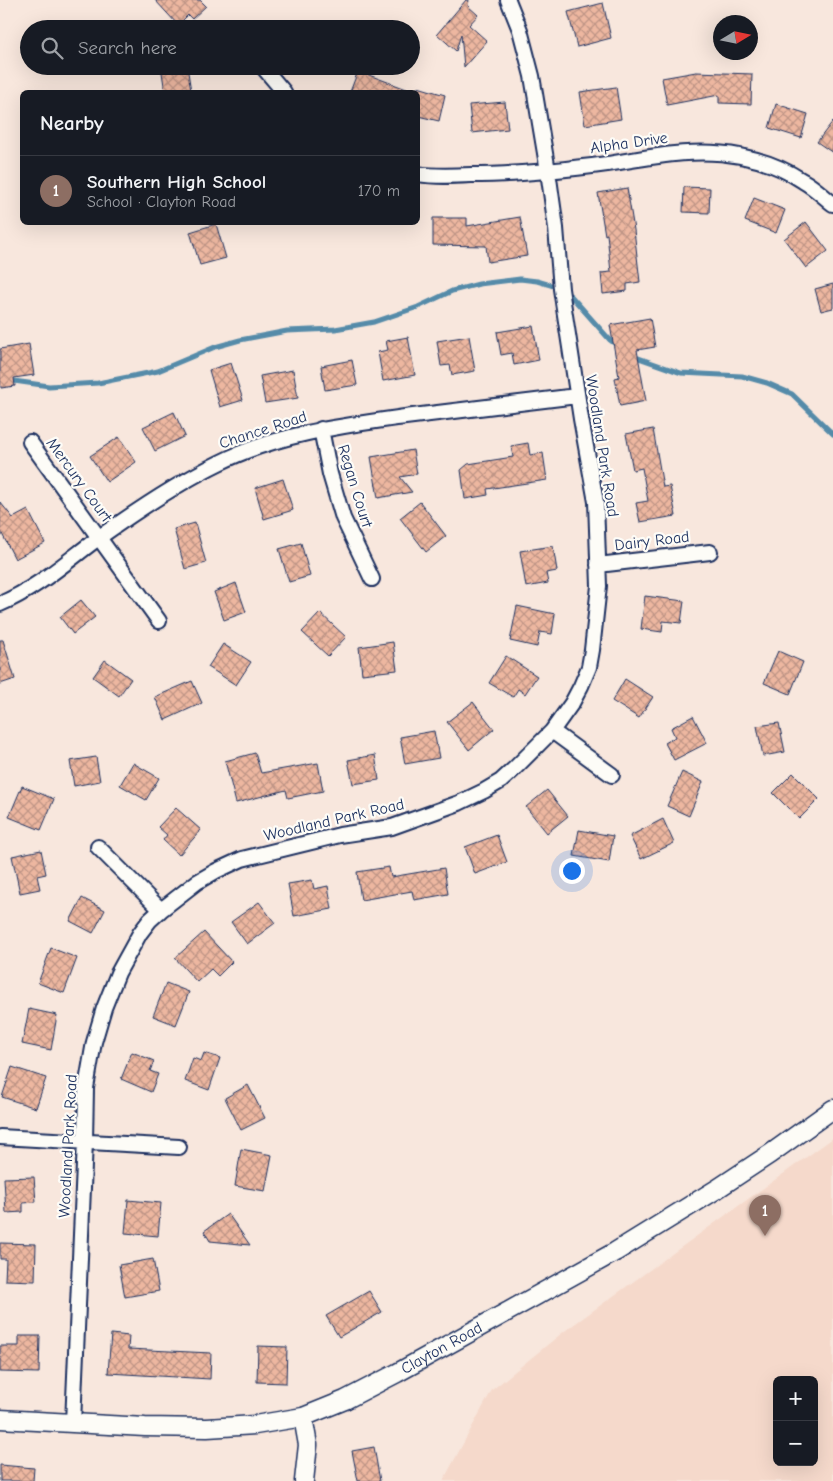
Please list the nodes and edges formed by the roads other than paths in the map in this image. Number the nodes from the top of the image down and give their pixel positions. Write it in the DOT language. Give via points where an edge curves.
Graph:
graph roads {
  1 [pos="508,0"];
  2 [pos="270,75"];
  3 [pos="282,90"];
  4 [pos="548,171"];
  5 [pos="420,174"];
  6 [pos="833,204"];
  7 [pos="577,396"];
  8 [pos="321,429"];
  9 [pos="30,442"];
  10 [pos="99,538"];
  11 [pos="710,552"];
  12 [pos="598,565"];
  13 [pos="372,579"];
  14 [pos="0,604"];
  15 [pos="159,622"];
  16 [pos="552,731"];
  17 [pos="612,775"];
  18 [pos="98,847"];
  19 [pos="161,910"];
  20 [pos="833,1109"];
  21 [pos="0,1137"];
  22 [pos="86,1141"];
  23 [pos="179,1147"];
  24 [pos="303,1416"];
  25 [pos="0,1419"];
  26 [pos="73,1423"];
  27 [pos="304,1481"];
  1 -- 4 [label="street, Woodland Park Road" via="532,76"];
  2 -- 3 [label="street"];
  4 -- 5 [label="street, Alpha Drive" via="492,175"];
  4 -- 6 [label="street, Alpha Drive" via="659,155 723,154 775,166 804,181"];
  4 -- 7 [label="street, Woodland Park Road"];
  7 -- 8 [label="street, Chance Road"];
  7 -- 12 [label="street, Woodland Park Road" via="596,502"];
  8 -- 10 [label="street, Chance Road" via="260,446 219,462 153,500"];
  8 -- 13 [label="street, Regan Court" via="343,518"];
  9 -- 10 [label="street, Mercury Court"];
  10 -- 14 [label="street, Chance Road" via="26,591"];
  10 -- 15 [label="street, Mercury Court"];
  11 -- 12 [label="street, Dairy Road"];
  12 -- 16 [label="street, Woodland Park Road" via="599,586 588,666 572,704"];
  16 -- 17 [label="street"];
  16 -- 19 [label="street, Woodland Park Road" via="501,781 468,799 392,827 242,859 216,870"];
  18 -- 19 [label="street"];
  19 -- 22 [label="street, Woodland Park Road" via="150,920 130,950 104,1008 86,1088"];
  20 -- 24 [label="street, Clayton Road" via="732,1179 615,1252 389,1377 345,1400"];
  21 -- 22 [label="street"];
  22 -- 23 [label="street"];
  22 -- 26 [label="street, Woodland Park Road"];
  24 -- 26 [label="street, Clayton Road" via="255,1425 207,1428"];
  24 -- 27 [label="street" via="308,1445"];
  25 -- 26 [label="street, Clayton Road"];
}
